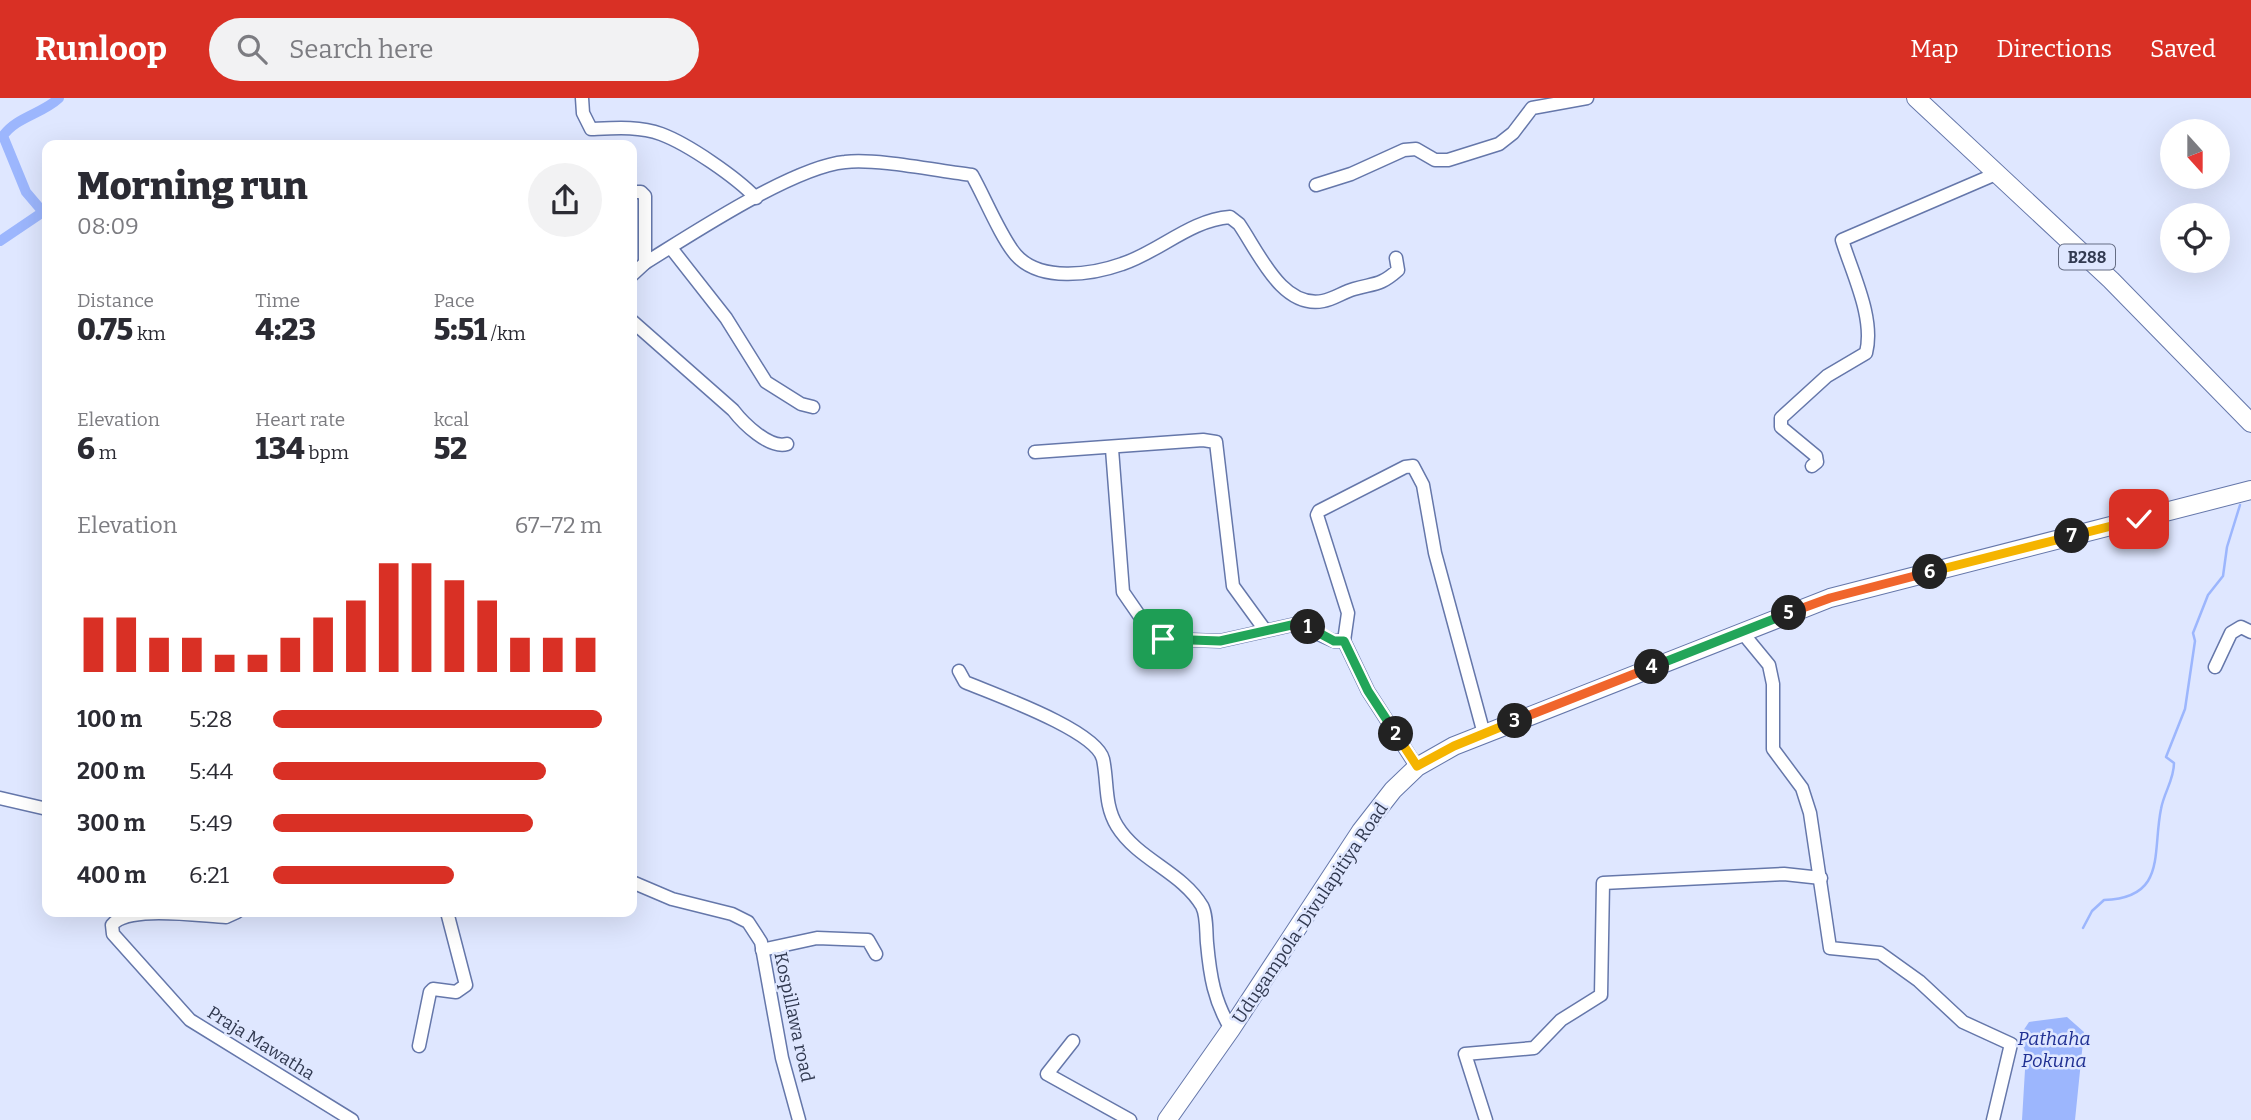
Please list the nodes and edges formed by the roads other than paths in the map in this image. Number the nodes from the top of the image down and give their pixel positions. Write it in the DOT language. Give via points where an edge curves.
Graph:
graph roads {
  1 [pos="582,98"];
  2 [pos="1587,98"];
  3 [pos="1916,98"];
  4 [pos="1998,173"];
  5 [pos="1316,185"];
  6 [pos="637,192"];
  7 [pos="756,198"];
  8 [pos="671,248"];
  9 [pos="1396,258"];
  10 [pos="645,263"];
  11 [pos="637,270"];
  12 [pos="637,326"];
  13 [pos="813,407"];
  14 [pos="2251,423"];
  15 [pos="786,444"];
  16 [pos="1112,449"];
  17 [pos="1035,452"];
  18 [pos="1812,467"];
  19 [pos="2247,489"];
  20 [pos="1265,630"];
  21 [pos="1741,631"];
  22 [pos="2251,632"];
  23 [pos="1344,641"];
  24 [pos="2216,667"];
  25 [pos="959,671"];
  26 [pos="1484,734"];
  27 [pos="1417,766"];
  28 [pos="0,798"];
  29 [pos="42,807"];
  30 [pos="1821,878"];
  31 [pos="637,884"];
  32 [pos="118,917"];
  33 [pos="448,917"];
  34 [pos="762,950"];
  35 [pos="876,954"];
  36 [pos="1231,1029"];
  37 [pos="1073,1041"];
  38 [pos="419,1046"];
  39 [pos="352,1120"];
  40 [pos="799,1120"];
  41 [pos="1130,1120"];
  42 [pos="1167,1120"];
  43 [pos="1486,1120"];
  44 [pos="1993,1120"];
  1 -- 7 [label="street" via="591,129 626,127 662,134 726,172"];
  2 -- 5 [label="street" via="1532,108 1499,144 1448,160 1435,160 1416,149 1404,150"];
  3 -- 4 [label="main road, B288"];
  4 -- 14 [label="main road, B288"];
  4 -- 18 [label="street" via="1842,240 1867,319 1869,341 1866,353 1827,376 1781,418 1782,427 1816,456"];
  6 -- 10 [label="street" via="645,197"];
  7 -- 8 [label="street"];
  7 -- 9 [label="street" via="820,167 846,161 972,174 1015,255 1034,269 1067,275 1122,265 1194,228 1230,217 1285,291 1302,301 1323,301 1382,284 1398,270"];
  8 -- 10 [label="street"];
  8 -- 13 [label="street" via="726,318 766,382"];
  10 -- 11 [label="street"];
  12 -- 15 [label="street" via="742,422 773,442"];
  16 -- 17 [label="street"];
  16 -- 20 [label="street" via="1216,442 1233,586"];
  16 -- 20 [label="street" via="1123,592 1152,634 1163,639 1220,641"];
  19 -- 21 [label="main road, Udugampola-Divulapitiya Road" via="1830,598"];
  20 -- 23 [label="street" via="1296,624"];
  21 -- 26 [label="main road, Udugampola-Divulapitiya Road"];
  21 -- 30 [label="street" via="1769,665 1773,749 1802,788"];
  22 -- 24 [label="street" via="2241,626 2231,633"];
  23 -- 26 [label="street" via="1348,613 1317,515 1352,493 1413,466 1423,485 1435,553"];
  23 -- 27 [label="street" via="1368,691"];
  25 -- 36 [label="street" via="965,682 1060,722 1094,745 1102,757 1105,793 1117,826 1143,854 1186,886 1204,908 1215,1000"];
  26 -- 27 [label="main road, Udugampola-Divulapitiya Road"];
  27 -- 36 [label="main road, Udugampola-Divulapitiya Road" via="1361,831"];
  28 -- 29 [label="street"];
  30 -- 43 [label="street" via="1784,874 1604,883 1601,995 1561,1020 1534,1048 1465,1054"];
  30 -- 44 [label="street" via="1830,948 1880,953 1963,1022 2011,1044"];
  31 -- 34 [label="street, Kospillawa road" via="748,922"];
  32 -- 39 [label="street, Praja Mawatha" via="113,934 190,1020"];
  33 -- 38 [label="street" via="466,985 456,992 430,992"];
  34 -- 35 [label="street" via="817,938 868,940"];
  34 -- 40 [label="street, Kospillawa road"];
  36 -- 42 [label="main road, Udugampola-Divulapitiya Road"];
  37 -- 41 [label="street" via="1047,1074"];
}
